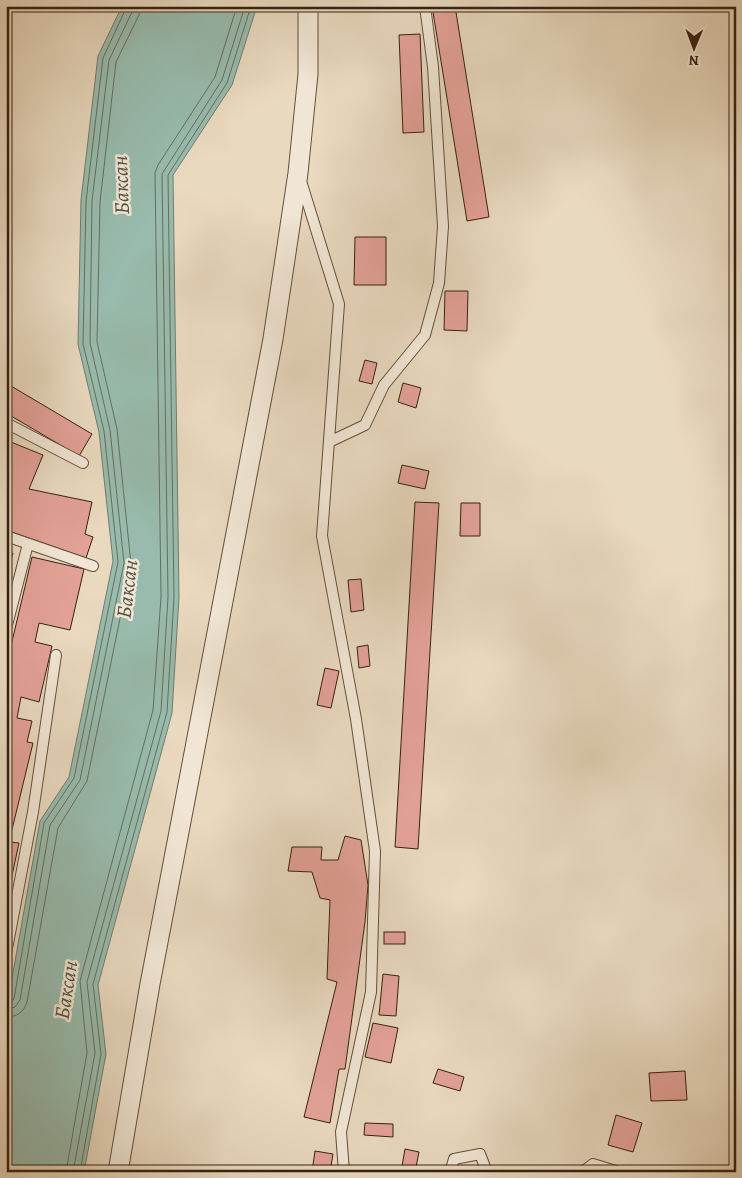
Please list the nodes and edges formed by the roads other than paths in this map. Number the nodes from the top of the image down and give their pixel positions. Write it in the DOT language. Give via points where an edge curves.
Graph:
graph roads {
  1 [pos="308,6"];
  2 [pos="425,6"];
  3 [pos="298,173"];
  4 [pos="6,423"];
  5 [pos="329,442"];
  6 [pos="83,463"];
  7 [pos="6,536"];
  8 [pos="28,544"];
  9 [pos="93,566"];
  10 [pos="6,629"];
  11 [pos="56,655"];
  12 [pos="6,954"];
  13 [pos="118,1172"];
  14 [pos="344,1172"];
  15 [pos="450,1172"];
  16 [pos="487,1172"];
  17 [pos="582,1172"];
  18 [pos="619,1172"];
  1 -- 3 [label="street" via="308,74"];
  2 -- 5 [label="lane" via="434,67 443,226 439,283 425,335 384,385 365,425"];
  3 -- 5 [label="lane" via="339,304"];
  3 -- 13 [label="street" via="273,339 150,984"];
  4 -- 6 [label="lane"];
  5 -- 14 [label="lane" via="322,536 356,719 376,851 371,992 341,1132"];
  7 -- 8 [label="lane"];
  8 -- 9 [label="lane"];
  8 -- 10 [label="lane"];
  11 -- 12 [label="lane" via="33,812"];
  15 -- 16 [label="lane" via="454,1159 480,1154"];
  17 -- 18 [label="lane" via="593,1164"];
}
